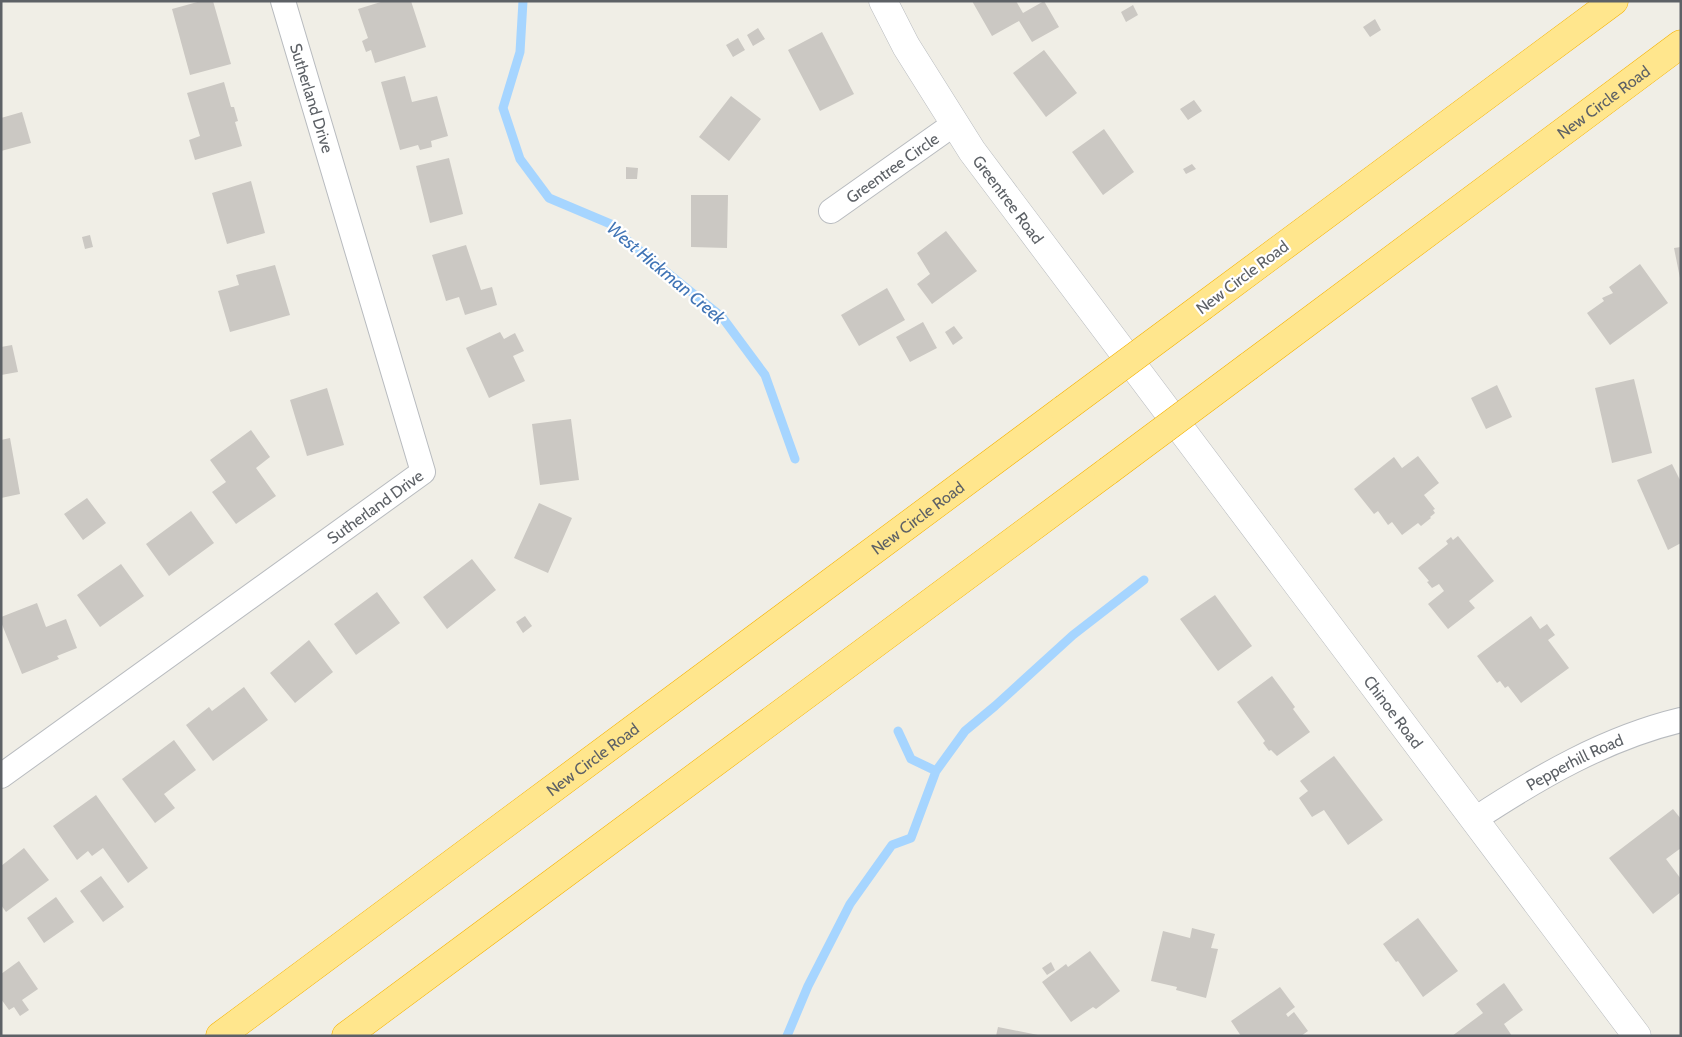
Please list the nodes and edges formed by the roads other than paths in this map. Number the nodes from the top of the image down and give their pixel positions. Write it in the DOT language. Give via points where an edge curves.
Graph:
graph roads {
  1 [pos="283,1"];
  2 [pos="883,1"];
  3 [pos="1614,1"];
  4 [pos="1681,44"];
  5 [pos="954,124"];
  6 [pos="831,211"];
  7 [pos="1150,388"];
  8 [pos="1681,720"];
  9 [pos="1,776"];
  10 [pos="1476,819"];
  11 [pos="220,1036"];
  12 [pos="346,1036"];
  13 [pos="1637,1036"];
  1 -- 9 [label="street, Sutherland Drive" via="423,472"];
  2 -- 5 [label="street, Greentree Road" via="906,46"];
  3 -- 11 [label="highway, New Circle Road, bridge"];
  4 -- 12 [label="highway, New Circle Road, bridge"];
  5 -- 6 [label="street, Greentree Circle"];
  5 -- 7 [label="street, Greentree Road"];
  7 -- 10 [label="street, Chinoe Road"];
  8 -- 10 [label="street, Pepperhill Road" via="1614,742 1565,764"];
  10 -- 13 [label="street, Chinoe Road"];
}
